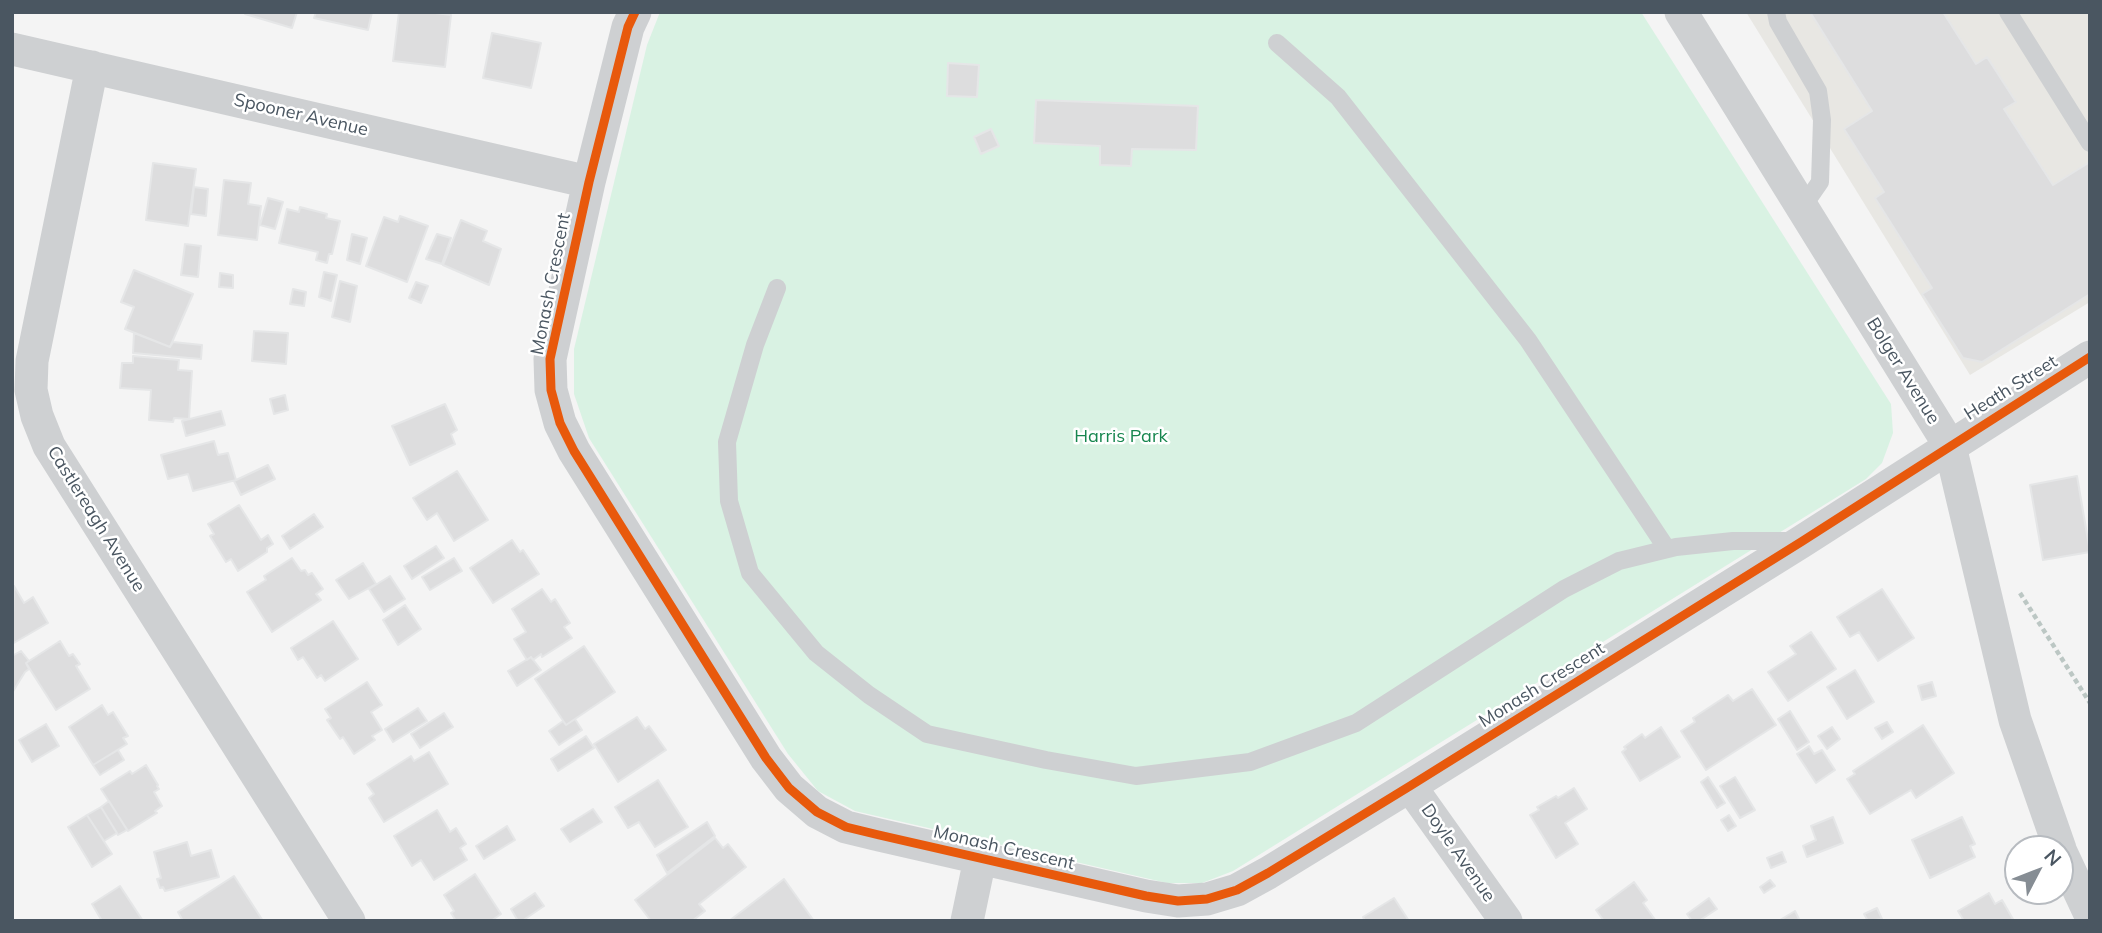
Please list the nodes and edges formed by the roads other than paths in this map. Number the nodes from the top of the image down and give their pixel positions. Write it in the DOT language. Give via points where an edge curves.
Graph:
graph roads {
  1 [pos="635,12"];
  2 [pos="1681,12"];
  3 [pos="1776,12"];
  4 [pos="2008,12"];
  5 [pos="1277,43"];
  6 [pos="12,49"];
  7 [pos="92,67"];
  8 [pos="2090,144"];
  9 [pos="589,182"];
  10 [pos="1802,208"];
  11 [pos="777,288"];
  12 [pos="2090,358"];
  13 [pos="1950,446"];
  14 [pos="1801,542"];
  15 [pos="1667,549"];
  16 [pos="1410,786"];
  17 [pos="2055,835"];
  18 [pos="980,859"];
  19 [pos="2074,880"];
  20 [pos="1209,910"];
  21 [pos="2090,914"];
  22 [pos="349,921"];
  23 [pos="967,921"];
  24 [pos="1506,921"];
  1 -- 9 [label="street, Monash Crescent"];
  2 -- 10 [label="street, Bolger Avenue"];
  3 -- 10 [label="lane" via="1818,91 1822,120 1820,182"];
  4 -- 8 [label="lane"];
  5 -- 15 [label="lane" via="1338,97 1519,330"];
  6 -- 7 [label="street, Spooner Avenue"];
  7 -- 9 [label="street, Spooner Avenue"];
  7 -- 22 [label="street, Castlereagh Avenue" via="32,361 31,390 37,416 49,446"];
  9 -- 18 [label="street, Monash Crescent" via="550,359 559,423 574,451 789,788 817,813 846,827"];
  10 -- 13 [label="street, Bolger Avenue"];
  11 -- 15 [label="lane" via="727,442 730,501 750,573 816,653 927,734 1136,776 1250,762 1356,723 1564,589 1619,561"];
  12 -- 13 [label="street, Heath Street"];
  13 -- 14 [label="street, Monash Crescent"];
  13 -- 17 [label="street, Bolger Avenue" via="2015,720"];
  14 -- 15 [label="lane" via="1733,541"];
  14 -- 16 [label="street, Monash Crescent"];
  16 -- 20 [label="street, Monash Crescent"];
  16 -- 24 [label="street, Doyle Avenue"];
  18 -- 20 [label="street, Monash Crescent"];
  18 -- 23 [label="street"];
  19 -- 21 [label="street, Bolger Avenue"];
}
